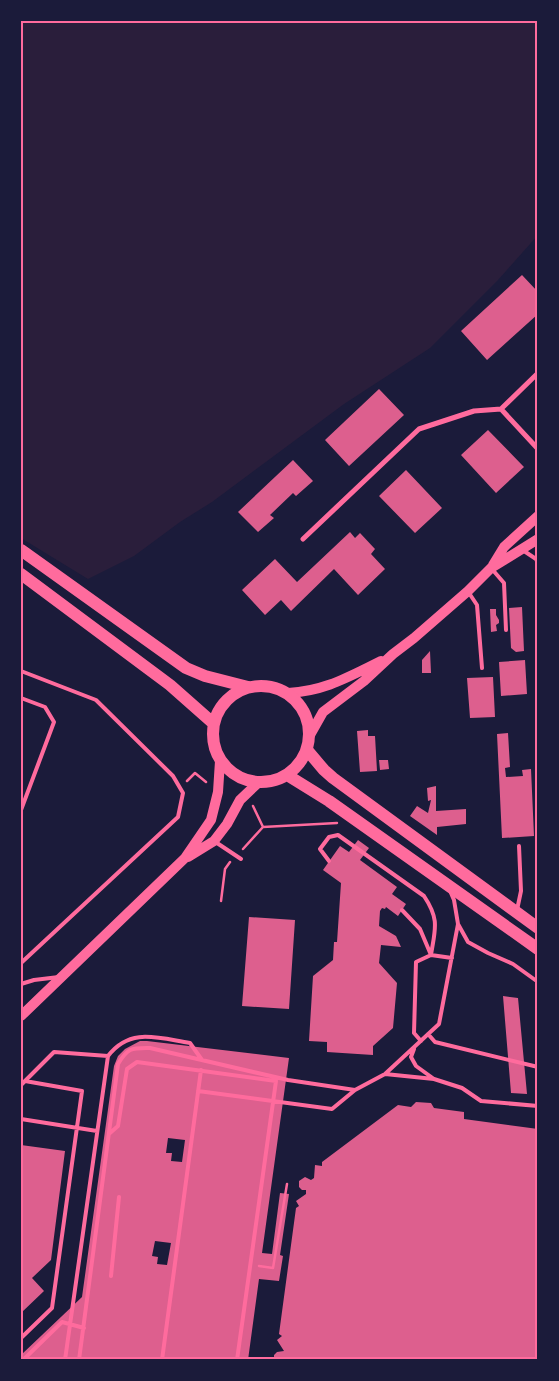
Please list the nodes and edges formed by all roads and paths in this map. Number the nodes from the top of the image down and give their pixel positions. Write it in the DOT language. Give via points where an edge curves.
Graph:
graph roads {
  1 [pos="538,373"];
  2 [pos="501,408"];
  3 [pos="538,450"];
  4 [pos="538,516"];
  5 [pos="303,539"];
  6 [pos="538,539"];
  7 [pos="522,549"];
  8 [pos="21,550"];
  9 [pos="538,562"];
  10 [pos="491,568"];
  11 [pos="21,574"];
  12 [pos="468,591"];
  13 [pos="506,630"];
  14 [pos="393,654"];
  15 [pos="482,668"];
  16 [pos="21,670"];
  17 [pos="248,687"];
  18 [pos="288,693"];
  19 [pos="21,698"];
  20 [pos="213,723"];
  21 [pos="310,735"];
  22 [pos="307,750"];
  23 [pos="220,761"];
  24 [pos="287,775"];
  25 [pos="207,782"];
  26 [pos="259,782"];
  27 [pos="180,787"];
  28 [pos="21,810"];
  29 [pos="358,822"];
  30 [pos="263,827"];
  31 [pos="214,841"];
  32 [pos="519,846"];
  33 [pos="185,858"];
  34 [pos="241,859"];
  35 [pos="329,861"];
  36 [pos="448,886"];
  37 [pos="402,910"];
  38 [pos="516,912"];
  39 [pos="458,924"];
  40 [pos="538,928"];
  41 [pos="538,949"];
  42 [pos="431,955"];
  43 [pos="452,958"];
  44 [pos="21,963"];
  45 [pos="63,976"];
  46 [pos="538,982"];
  47 [pos="21,984"];
  48 [pos="21,1016"];
  49 [pos="428,1034"];
  50 [pos="421,1041"];
  51 [pos="414,1047"];
  52 [pos="108,1056"];
  53 [pos="202,1060"];
  54 [pos="538,1067"];
  55 [pos="201,1070"];
  56 [pos="385,1074"];
  57 [pos="434,1079"];
  58 [pos="25,1081"];
  59 [pos="21,1085"];
  60 [pos="355,1090"];
  61 [pos="198,1091"];
  62 [pos="538,1106"];
  63 [pos="21,1119"];
  64 [pos="77,1128"];
  65 [pos="96,1131"];
  66 [pos="110,1133"];
  67 [pos="287,1184"];
  68 [pos="119,1197"];
  69 [pos="250,1265"];
  70 [pos="111,1276"];
  71 [pos="84,1328"];
  72 [pos="21,1338"];
  73 [pos="23,1360"];
  74 [pos="65,1360"];
  75 [pos="79,1360"];
  76 [pos="162,1360"];
  77 [pos="237,1360"];
  1 -- 2 [label="street"];
  2 -- 3 [label="street"];
  2 -- 5 [label="street" via="474,411 419,430"];
  4 -- 10 [label="main road" via="504,547"];
  6 -- 7 [label="main road"];
  7 -- 9 [label="lane"];
  7 -- 10 [label="main road"];
  8 -- 17 [label="main road" via="186,668"];
  10 -- 12 [label="main road"];
  10 -- 13 [label="lane" via="504,583"];
  11 -- 20 [label="main road" via="170,685"];
  12 -- 14 [label="main road"];
  12 -- 15 [label="lane" via="478,605"];
  14 -- 18 [label="main road" via="329,686"];
  14 -- 21 [label="main road" via="323,712"];
  16 -- 27 [label="lane" via="96,700 173,776"];
  17 -- 18 [label="main road" via="262,685"];
  17 -- 20 [label="main road" via="225,701"];
  18 -- 21 [label="main road" via="308,718"];
  19 -- 28 [label="lane" via="45,708 54,722"];
  20 -- 23 [label="main road" via="213,745"];
  21 -- 22 [label="main road"];
  22 -- 24 [label="main road" via="299,765"];
  22 -- 38 [label="main road" via="333,778"];
  23 -- 26 [label="main road" via="244,780"];
  23 -- 33 [label="main road" via="218,792 211,820"];
  24 -- 26 [label="main road"];
  24 -- 29 [label="main road"];
  25 -- 27 [label="path" via="195,774"];
  26 -- 31 [label="main road" via="240,800"];
  27 -- 44 [label="lane" via="183,793 178,817"];
  29 -- 30 [label="path"];
  29 -- 36 [label="main road"];
  31 -- 33 [label="main road"];
  31 -- 34 [label="lane"];
  32 -- 38 [label="lane" via="521,891"];
  33 -- 45 [label="main road"];
  35 -- 42 [label="lane" via="320,849 329,837 338,835 424,896 433,909 436,922"];
  36 -- 39 [label="lane"];
  36 -- 41 [label="main road"];
  37 -- 42 [label="lane" via="420,929"];
  38 -- 40 [label="main road"];
  39 -- 43 [label="lane"];
  39 -- 46 [label="lane" via="468,942 513,964"];
  42 -- 43 [label="lane"];
  42 -- 50 [label="lane" via="416,962 414,1033"];
  43 -- 49 [label="lane" via="439,1024"];
  45 -- 47 [label="lane"];
  45 -- 48 [label="main road"];
  49 -- 50 [label="lane"];
  49 -- 54 [label="lane" via="435,1042"];
  50 -- 51 [label="lane"];
  51 -- 56 [label="lane"];
  51 -- 57 [label="lane" via="412,1057 416,1066"];
  52 -- 53 [label="lane" via="128,1039 152,1036 190,1043"];
  52 -- 58 [label="lane" via="54,1052"];
  52 -- 65 [label="lane"];
  53 -- 60 [label="lane" via="288,1080"];
  53 -- 66 [label="lane" via="150,1048 130,1048 118,1064"];
  55 -- 61 [label="lane"];
  55 -- 66 [label="lane" via="136,1062 128,1069 118,1126"];
  55 -- 69 [label="lane" via="276,1081"];
  56 -- 57 [label="lane"];
  56 -- 60 [label="lane"];
  57 -- 62 [label="lane" via="462,1088 481,1101"];
  58 -- 59 [label="lane"];
  58 -- 64 [label="lane" via="82,1091"];
  60 -- 61 [label="lane" via="332,1109"];
  61 -- 76 [label="lane"];
  63 -- 64 [label="lane"];
  64 -- 65 [label="lane"];
  64 -- 72 [label="lane" via="52,1308"];
  65 -- 74 [label="lane"];
  66 -- 71 [label="lane"];
  67 -- 69 [label="path" via="273,1268"];
  68 -- 70 [label="lane"];
  69 -- 77 [label="lane"];
  71 -- 73 [label="lane" via="62,1322"];
  71 -- 75 [label="lane"];
}
